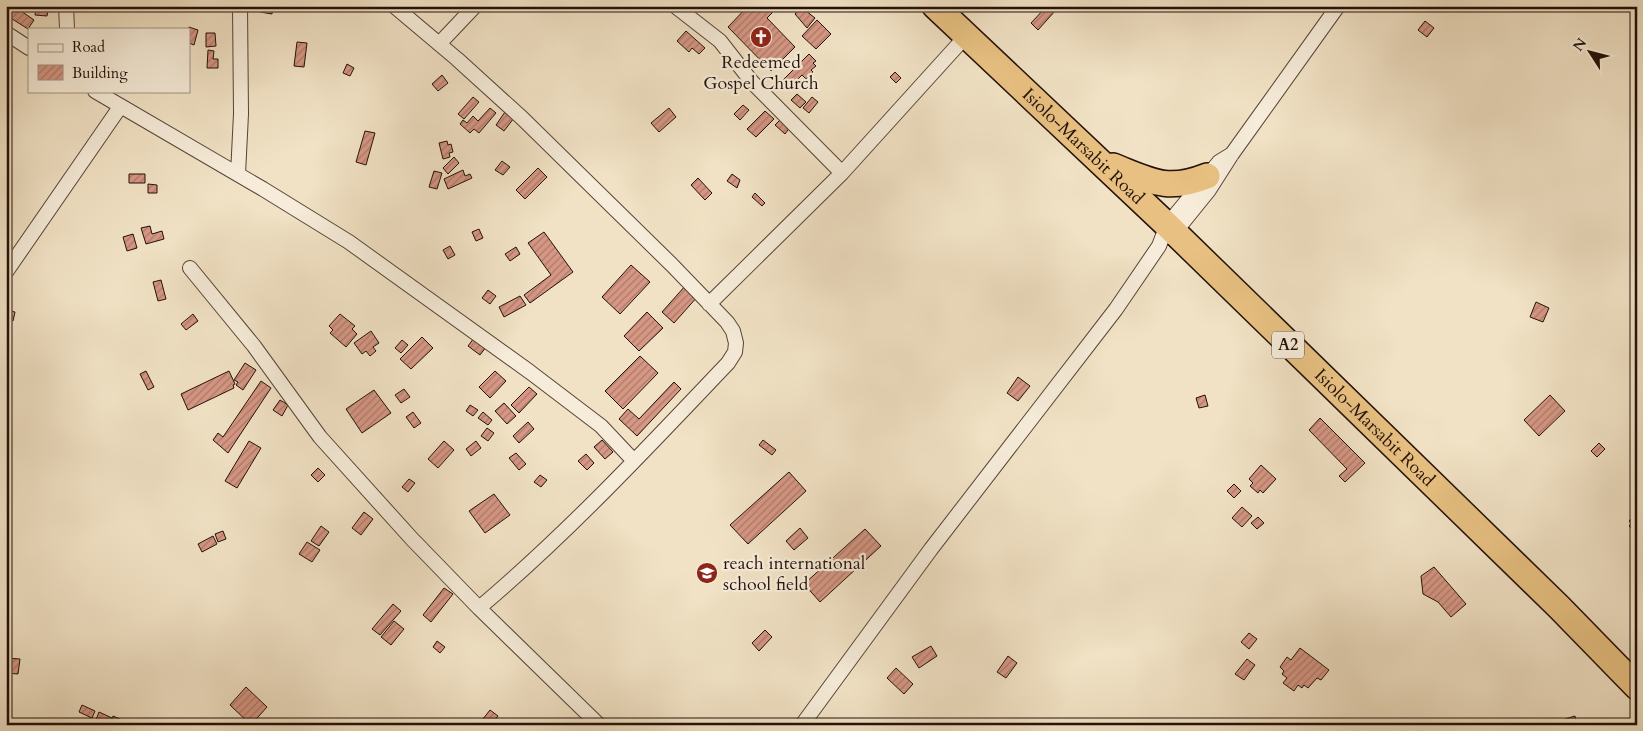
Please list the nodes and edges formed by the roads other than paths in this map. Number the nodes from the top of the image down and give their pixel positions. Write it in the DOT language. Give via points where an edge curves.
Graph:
graph roads {
  1 [pos="66,6"];
  2 [pos="240,6"];
  3 [pos="394,6"];
  4 [pos="475,6"];
  5 [pos="675,6"];
  6 [pos="935,6"];
  7 [pos="1338,6"];
  8 [pos="67,28"];
  9 [pos="6,33"];
  10 [pos="966,36"];
  11 [pos="439,44"];
  12 [pos="28,47"];
  13 [pos="97,92"];
  14 [pos="120,107"];
  15 [pos="1232,154"];
  16 [pos="1099,160"];
  17 [pos="842,173"];
  18 [pos="238,174"];
  19 [pos="1207,176"];
  20 [pos="1167,235"];
  21 [pos="190,268"];
  22 [pos="6,272"];
  23 [pos="709,304"];
  24 [pos="634,462"];
  25 [pos="479,608"];
  26 [pos="1637,687"];
  27 [pos="599,725"];
  28 [pos="802,725"];
  1 -- 8 [label="street"];
  2 -- 18 [label="street"];
  3 -- 11 [label="street"];
  4 -- 11 [label="street"];
  5 -- 17 [label="street" via="720,41 752,82"];
  6 -- 10 [label="highway, Isiolo-Marsabit Road / A2"];
  7 -- 15 [label="street"];
  9 -- 12 [label="street"];
  10 -- 16 [label="highway, Isiolo-Marsabit Road / A2"];
  10 -- 17 [label="street"];
  11 -- 23 [label="street" via="522,118"];
  13 -- 14 [label="street"];
  14 -- 18 [label="street"];
  14 -- 22 [label="street"];
  15 -- 19 [label="street" via="1219,162"];
  15 -- 20 [label="street" via="1226,167"];
  16 -- 19 [label="highway" via="1160,184 1185,184"];
  16 -- 20 [label="highway, Isiolo-Marsabit Road / A2"];
  17 -- 23 [label="street"];
  18 -- 24 [label="street" via="349,242 464,323 601,426"];
  19 -- 20 [label="street"];
  20 -- 26 [label="highway, Isiolo-Marsabit Road / A2" via="1566,614"];
  20 -- 28 [label="street" via="1116,310 930,549"];
  21 -- 25 [label="street" via="249,339 320,437 412,540"];
  23 -- 24 [label="street" via="734,331 735,352"];
  24 -- 25 [label="street"];
  25 -- 27 [label="street"];
}
